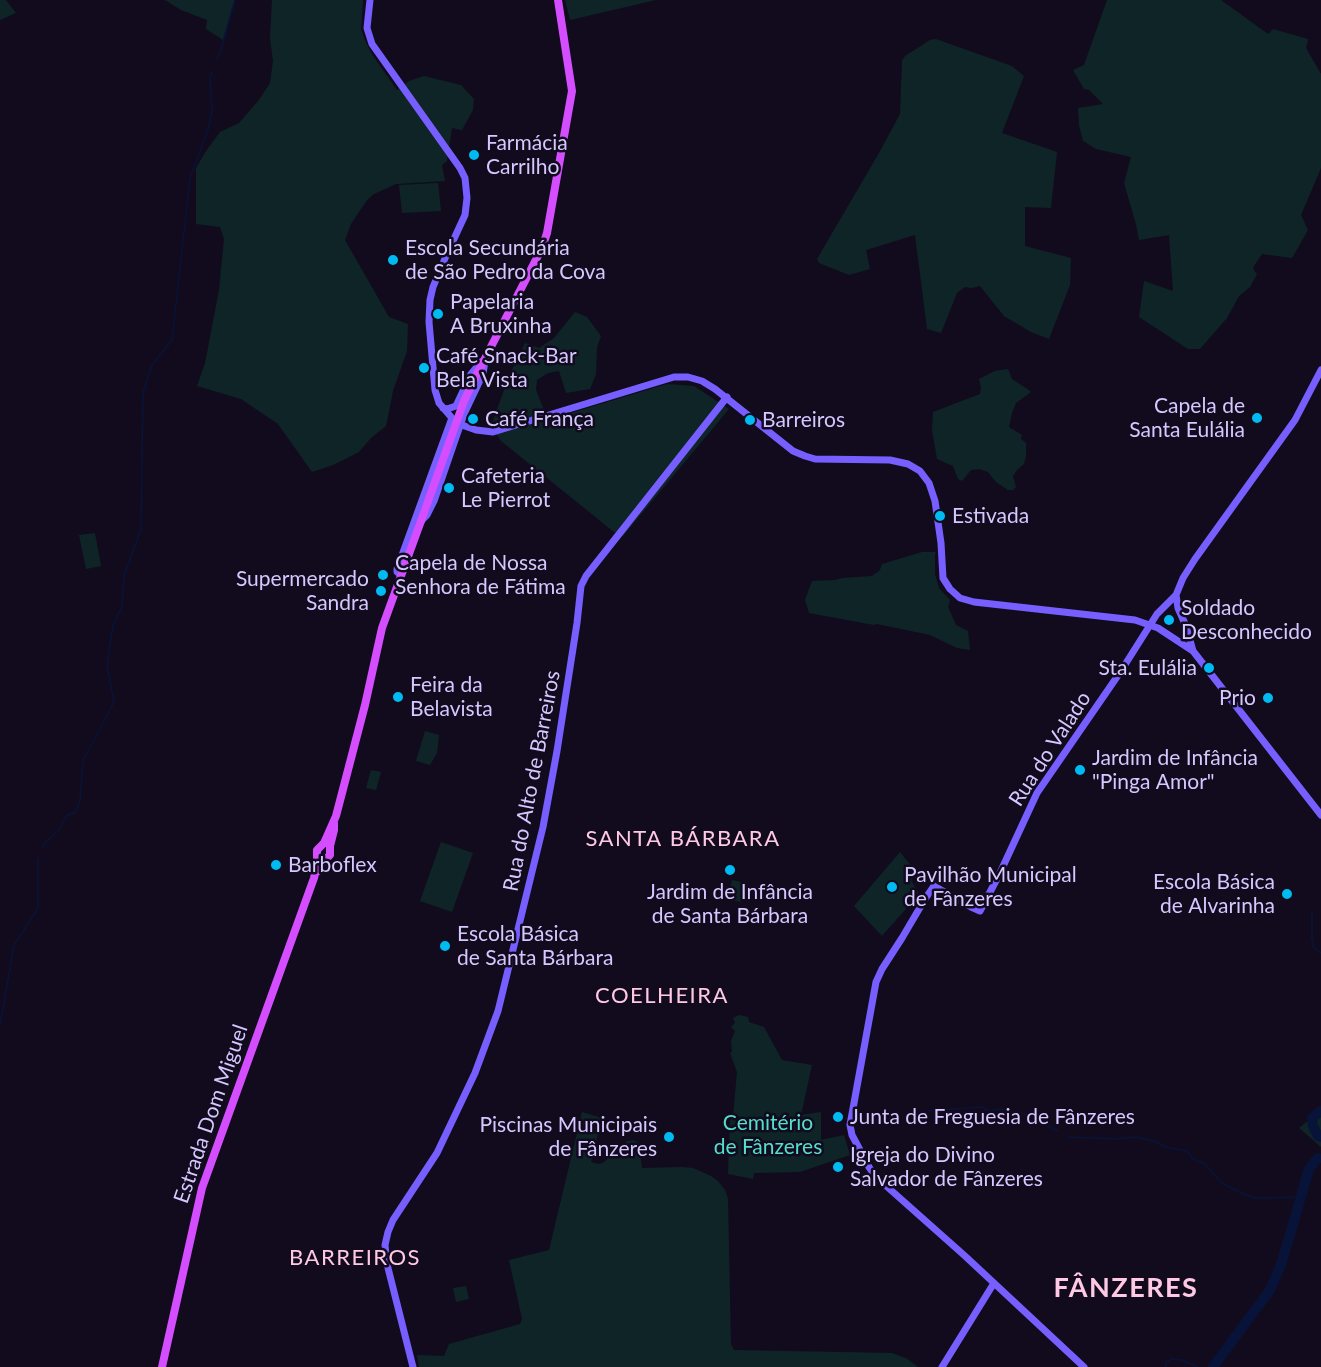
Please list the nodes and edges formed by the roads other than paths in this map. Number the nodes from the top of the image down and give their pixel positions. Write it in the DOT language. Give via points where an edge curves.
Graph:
graph roads {
  1 [pos="370,0"];
  2 [pos="558,0"];
  3 [pos="485,358"];
  4 [pos="1321,370"];
  5 [pos="727,397"];
  6 [pos="456,406"];
  7 [pos="443,408"];
  8 [pos="453,419"];
  9 [pos="462,425"];
  10 [pos="421,520"];
  11 [pos="401,575"];
  12 [pos="1176,595"];
  13 [pos="1166,605"];
  14 [pos="1178,608"];
  15 [pos="1157,614"];
  16 [pos="1137,622"];
  17 [pos="1150,626"];
  18 [pos="1186,626"];
  19 [pos="1175,638"];
  20 [pos="1193,651"];
  21 [pos="1321,815"];
  22 [pos="334,824"];
  23 [pos="320,846"];
  24 [pos="330,850"];
  25 [pos="321,858"];
  26 [pos="994,1284"];
  27 [pos="943,1365"];
  28 [pos="162,1367"];
  29 [pos="413,1367"];
  30 [pos="1084,1367"];
  1 -- 7 [label="street" via="367,28 372,44 465,178 465,215 430,300 435,390"];
  2 -- 3 [label="main road, Estrada Dom Miguel" via="572,88 549,225 543,248"];
  3 -- 6 [label="street, Estrada Dom Miguel" via="471,374"];
  3 -- 9 [label="street, Estrada Dom Miguel" via="483,374"];
  3 -- 10 [label="main road, Estrada Dom Miguel, bridge" via="464,401"];
  4 -- 12 [label="street" via="1299,414 1195,559"];
  5 -- 9 [label="street" via="702,381 674,377 493,432"];
  5 -- 16 [label="street" via="805,456 890,460 920,471 929,483 934,501 943,578 960,598"];
  5 -- 29 [label="street, Rua do Alto de Barreiros" via="581,586 543,827 498,1011 475,1073 437,1153 388,1232 387,1264"];
  6 -- 7 [label="street"];
  6 -- 8 [label="street, Estrada Dom Miguel"];
  7 -- 8 [label="street"];
  8 -- 9 [label="street"];
  8 -- 11 [label="street, Estrada Dom Miguel" via="397,569"];
  9 -- 10 [label="street, Estrada Dom Miguel" via="434,501"];
  10 -- 11 [label="main road, Estrada Dom Miguel"];
  11 -- 22 [label="main road, Estrada Dom Miguel" via="382,628"];
  12 -- 13 [label="street"];
  12 -- 14 [label="street"];
  13 -- 14 [label="street"];
  13 -- 15 [label="street"];
  14 -- 18 [label="street"];
  15 -- 16 [label="street"];
  15 -- 17 [label="street, Rua do Valado"];
  16 -- 17 [label="street"];
  17 -- 19 [label="street"];
  17 -- 26 [label="street, Rua do Valado" via="1037,793 980,911 934,886 876,982 850,1125 852,1135 875,1176"];
  18 -- 19 [label="street" via="1184,635"];
  18 -- 20 [label="street"];
  19 -- 20 [label="street"];
  20 -- 21 [label="street"];
  22 -- 23 [label="main road, Estrada Dom Miguel"];
  22 -- 24 [label="main road, Estrada Dom Miguel"];
  23 -- 24 [label="main road"];
  23 -- 25 [label="main road, Estrada Dom Miguel" via="317,850"];
  24 -- 25 [label="main road, Estrada Dom Miguel" via="330,855"];
  25 -- 28 [label="main road, Estrada Dom Miguel" via="202,1188"];
  26 -- 27 [label="street"];
  26 -- 30 [label="street"];
}
